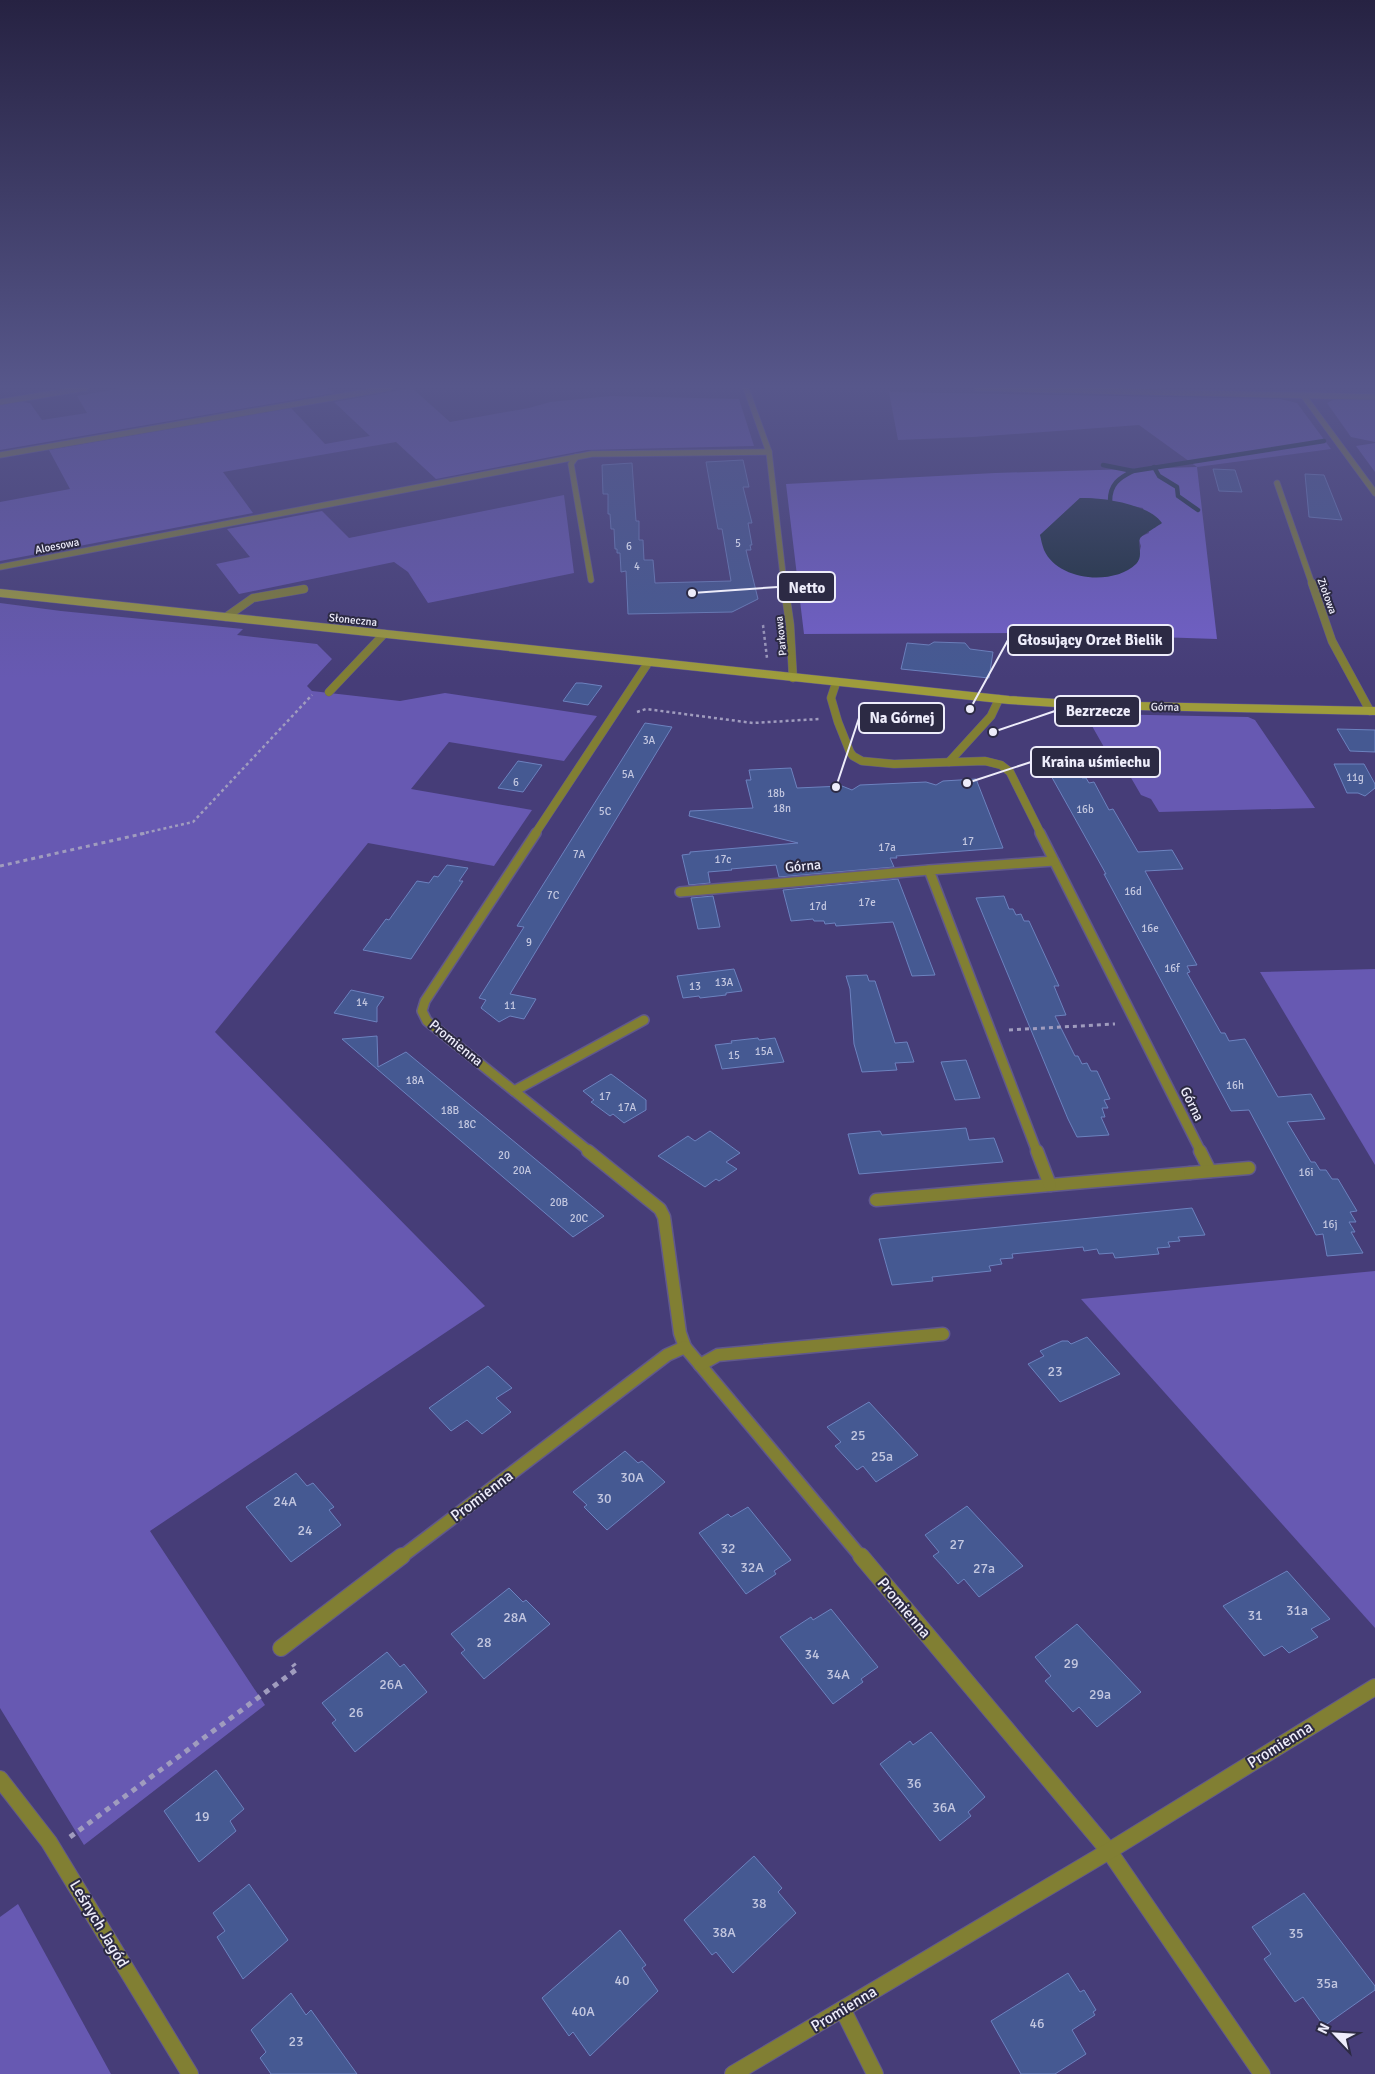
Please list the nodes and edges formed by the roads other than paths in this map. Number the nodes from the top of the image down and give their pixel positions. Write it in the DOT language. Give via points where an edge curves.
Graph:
graph roads {
  1 [pos="1277,484"];
  2 [pos="429,485"];
  3 [pos="575,485"];
  4 [pos="772,485"];
  5 [pos="0,566"];
  6 [pos="591,580"];
  7 [pos="304,588"];
  8 [pos="0,593"];
  9 [pos="226,617"];
  10 [pos="384,634"];
  11 [pos="648,663"];
  12 [pos="703,668"];
  13 [pos="793,678"];
  14 [pos="836,683"];
  15 [pos="330,692"];
  16 [pos="999,700"];
  17 [pos="1373,711"];
  18 [pos="949,762"];
  19 [pos="1054,861"];
  20 [pos="929,870"];
  21 [pos="680,892"];
  22 [pos="644,1020"];
  23 [pos="514,1090"];
  24 [pos="1249,1168"];
  25 [pos="1210,1171"];
  26 [pos="1050,1185"];
  27 [pos="876,1200"];
  28 [pos="943,1334"];
  29 [pos="685,1347"];
  30 [pos="700,1365"];
  31 [pos="282,1648"];
  32 [pos="1375,1687"];
  33 [pos="0,1779"];
  34 [pos="1109,1851"];
  35 [pos="843,2010"];
  36 [pos="190,2074"];
  37 [pos="733,2074"];
  38 [pos="875,2074"];
  39 [pos="1262,2074"];
  1 -- 17 [label="street, Ziołowa" via="1332,640"];
  2 -- 5 [label="street, Aloesowa"];
  3 -- 6 [label="street"];
  4 -- 13 [label="street, Parkowa" via="790,625"];
  7 -- 9 [label="street" via="253,598"];
  8 -- 9 [label="street, Słoneczna"];
  9 -- 10 [label="street, Słoneczna"];
  10 -- 11 [label="street, Słoneczna"];
  10 -- 15 [label="street"];
  11 -- 12 [label="street, Słoneczna"];
  11 -- 23 [label="street, Promienna" via="422,1008 422,1015 427,1021"];
  12 -- 13 [label="street, Górna"];
  13 -- 14 [label="street, Górna"];
  14 -- 16 [label="street, Górna"];
  14 -- 18 [label="street, Górna" via="832,702 850,751 856,758 883,764"];
  16 -- 17 [label="street, Górna"];
  16 -- 18 [label="street" via="992,716"];
  18 -- 19 [label="street, Górna" via="988,761 1008,770"];
  19 -- 20 [label="street, Górna"];
  19 -- 25 [label="street, Górna"];
  20 -- 21 [label="street, Górna"];
  20 -- 26 [label="street"];
  22 -- 23 [label="street"];
  23 -- 29 [label="street, Promienna" via="660,1209 664,1217 680,1333"];
  24 -- 25 [label="street"];
  25 -- 26 [label="street"];
  26 -- 27 [label="street"];
  28 -- 30 [label="street" via="718,1355"];
  29 -- 30 [label="street, Promienna"];
  29 -- 31 [label="street, Promienna" via="667,1355"];
  30 -- 34 [label="street, Promienna"];
  32 -- 34 [label="street, Promienna"];
  33 -- 36 [label="street, Leśnych Jagód" via="53,1850"];
  34 -- 35 [label="street, Promienna"];
  34 -- 39 [label="street, Promienna"];
  35 -- 37 [label="street, Promienna"];
  35 -- 38 [label="street"];
}
